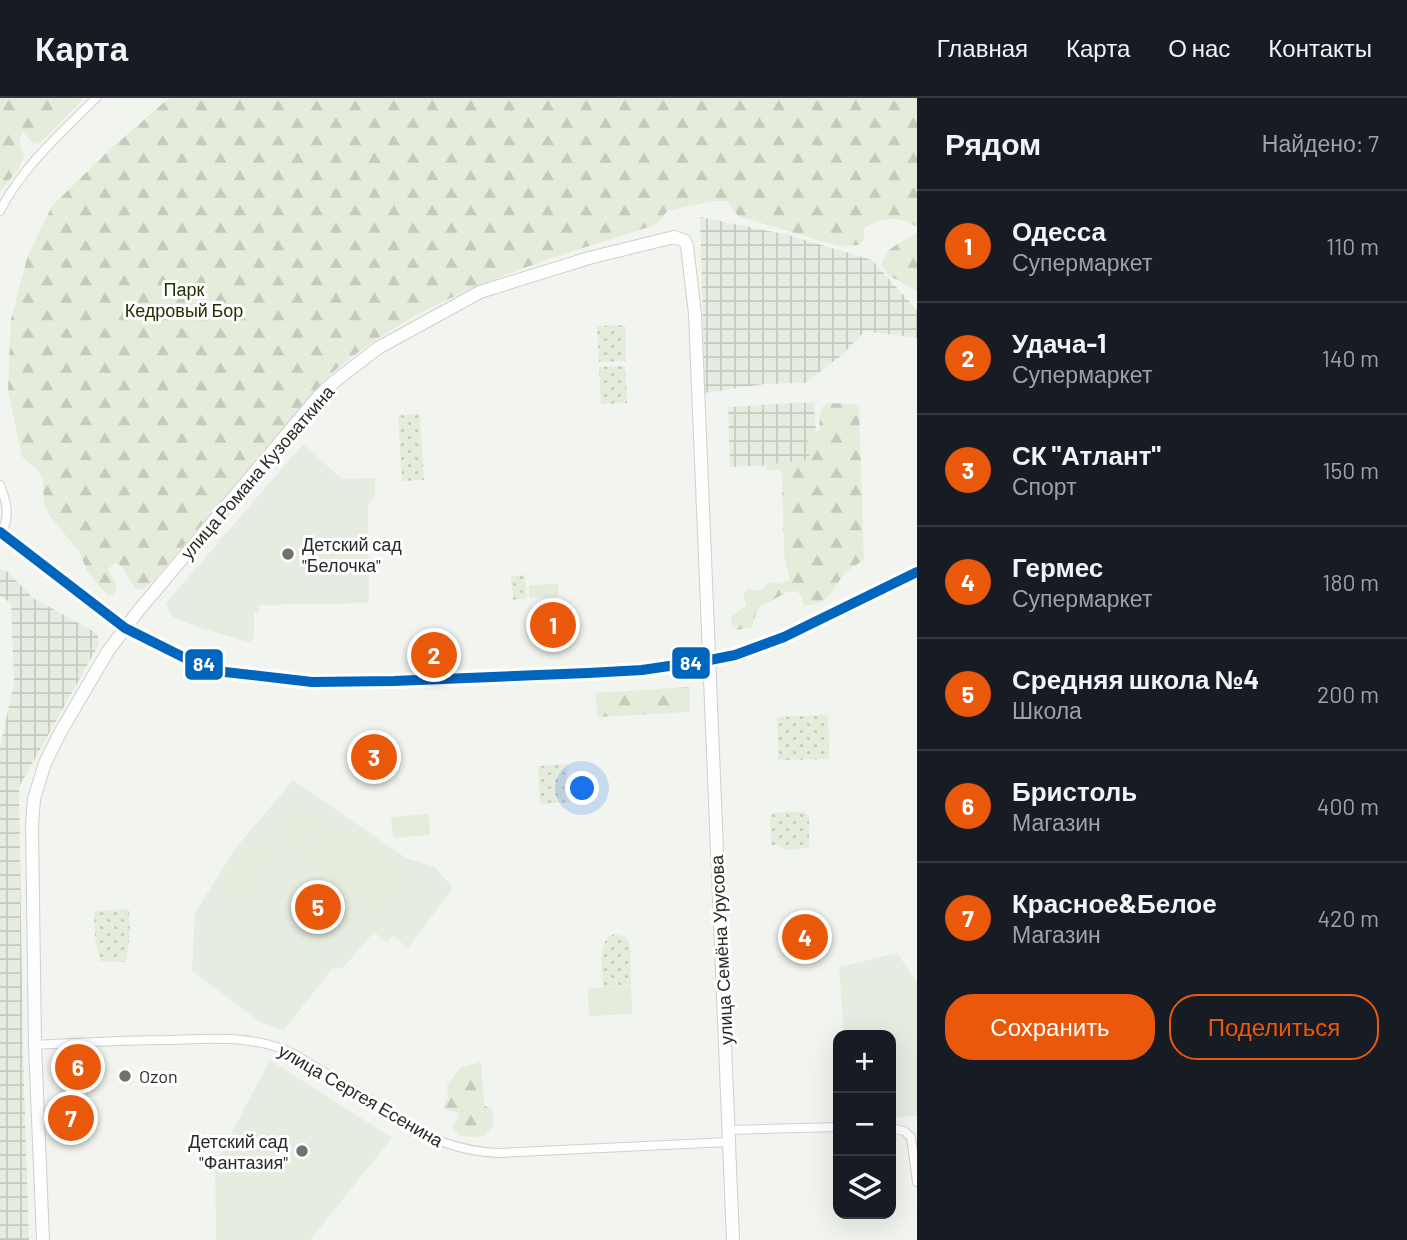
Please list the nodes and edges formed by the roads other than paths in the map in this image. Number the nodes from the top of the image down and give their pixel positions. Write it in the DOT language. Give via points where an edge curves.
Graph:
graph roads {
  1 [pos="96,98"];
  2 [pos="0,211"];
  3 [pos="0,485"];
  4 [pos="0,500"];
  5 [pos="8,507"];
  6 [pos="1,532"];
  7 [pos="917,572"];
  8 [pos="125,628"];
  9 [pos="710,660"];
  10 [pos="35,1045"];
  11 [pos="833,1126"];
  12 [pos="896,1129"];
  13 [pos="728,1136"];
  14 [pos="917,1182"];
  15 [pos="43,1240"];
  16 [pos="733,1240"];
  1 -- 2 [label="street" via="25,173"];
  3 -- 5 [label="street"];
  4 -- 5 [label="street"];
  5 -- 6 [label="street"];
  6 -- 8 [label="street"];
  7 -- 9 [label="street" via="784,637"];
  8 -- 9 [label="street" via="200,665 312,682 576,674"];
  8 -- 9 [label="street, улица Романа Кузоваткина" via="318,397 365,357 480,292 674,237 687,246 695,314"];
  8 -- 10 [label="street, улица Романа Кузоваткина" via="61,731 36,790 32,825"];
  9 -- 13 [label="street, улица Семёна Урусова"];
  10 -- 13 [label="street, улица Сергея Есенина" via="216,1038 263,1042 294,1054 427,1135 472,1151 500,1153"];
  10 -- 15 [label="street, улица Романа Кузоваткина"];
  11 -- 13 [label="street, улица Сергея Есенина"];
  12 -- 14 [label="street" via="911,1137"];
  13 -- 16 [label="street, улица Семёна Урусова"];
}
